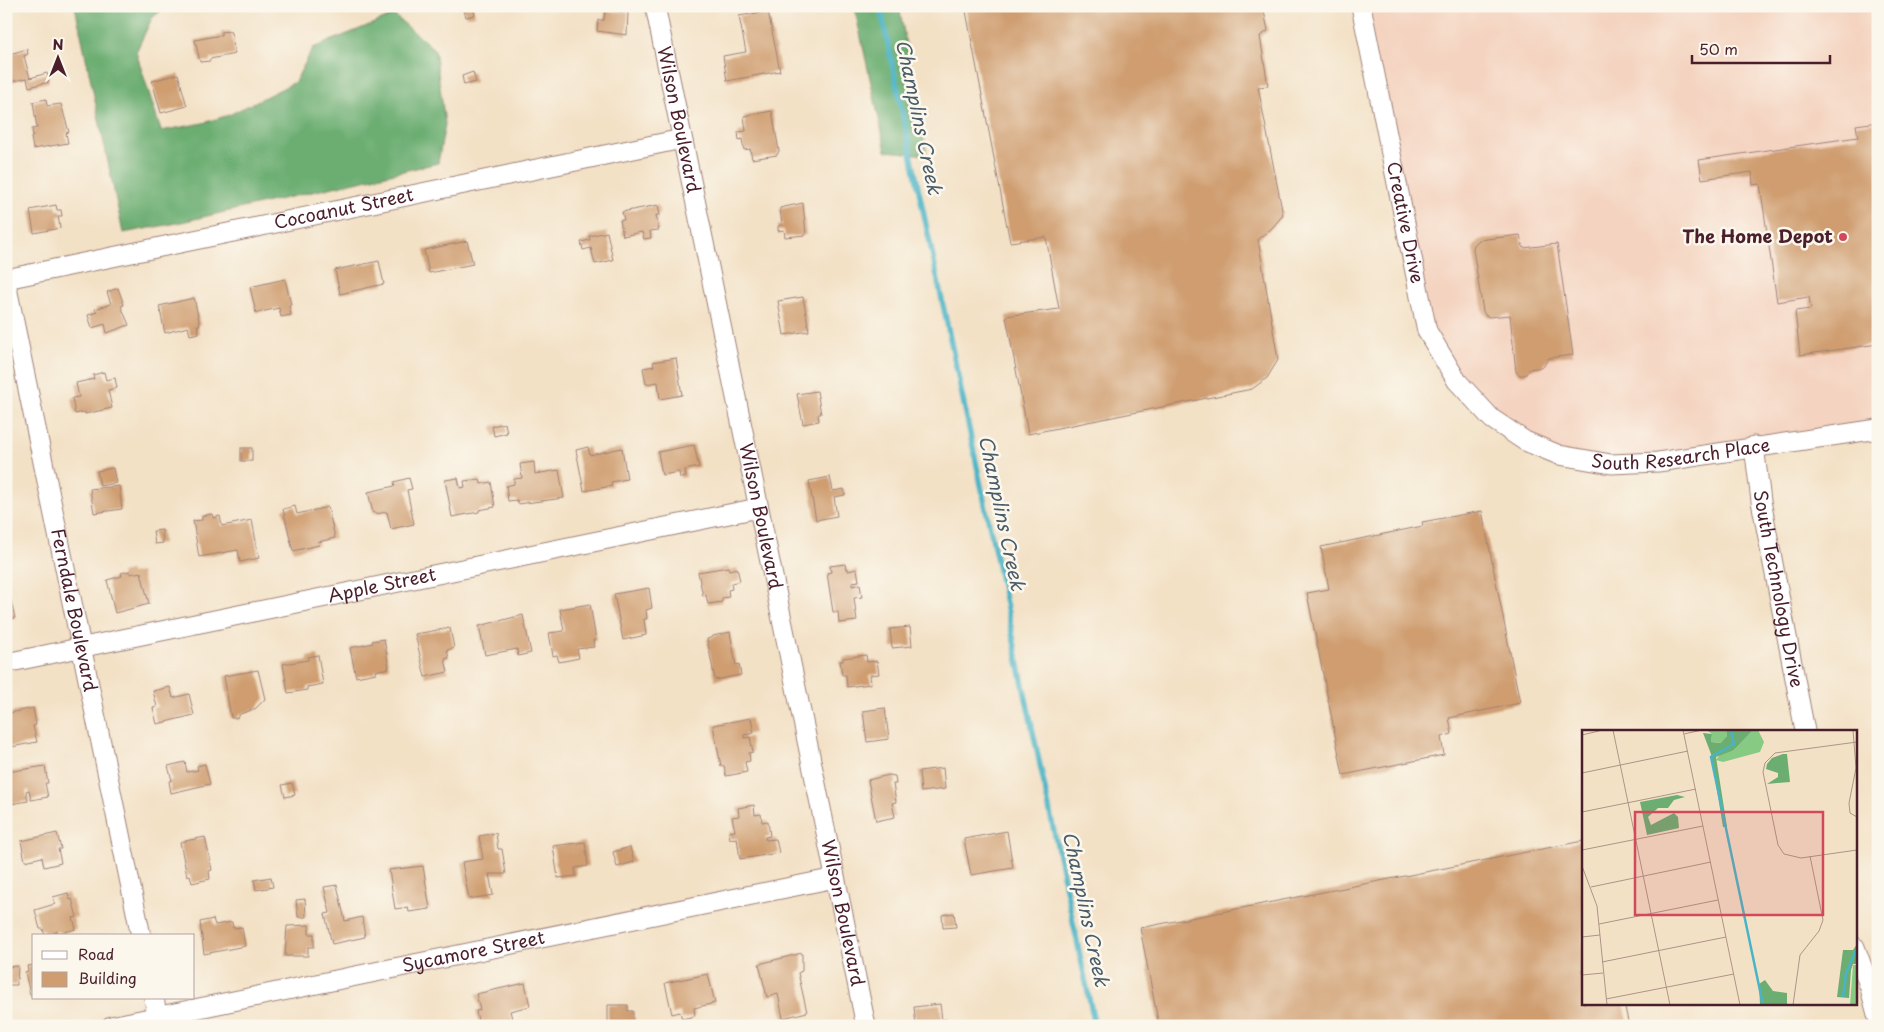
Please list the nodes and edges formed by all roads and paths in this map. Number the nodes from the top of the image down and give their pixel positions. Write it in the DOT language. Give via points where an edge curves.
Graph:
graph roads {
  1 [pos="655,6"];
  2 [pos="1361,6"];
  3 [pos="682,139"];
  4 [pos="6,279"];
  5 [pos="6,283"];
  6 [pos="1492,419"];
  7 [pos="1878,428"];
  8 [pos="1754,446"];
  9 [pos="758,508"];
  10 [pos="82,648"];
  11 [pos="6,663"];
  12 [pos="1805,730"];
  13 [pos="835,878"];
  14 [pos="141,934"];
  15 [pos="1856,950"];
  16 [pos="157,1013"];
  17 [pos="1878,1018"];
  18 [pos="111,1026"];
  19 [pos="866,1026"];
  1 -- 3 [label="street, Wilson Boulevard"];
  2 -- 6 [label="street, Creative Drive" via="1427,332 1456,381"];
  3 -- 4 [label="street, Cocoanut Street"];
  3 -- 9 [label="street, Wilson Boulevard"];
  5 -- 10 [label="street, Ferndale Boulevard"];
  6 -- 8 [label="street, South Research Place" via="1525,441 1560,455 1610,464 1658,462"];
  7 -- 8 [label="street, South Research Place"];
  8 -- 12 [label="street, South Technology Drive" via="1761,501"];
  9 -- 10 [label="street, Apple Street"];
  9 -- 13 [label="street, Wilson Boulevard"];
  10 -- 11 [label="street, Apple Street"];
  10 -- 14 [label="street, Ferndale Boulevard"];
  13 -- 16 [label="street, Sycamore Street"];
  13 -- 19 [label="street, Wilson Boulevard"];
  15 -- 17 [label="street"];
  16 -- 18 [label="street, Sycamore Street"];
}
